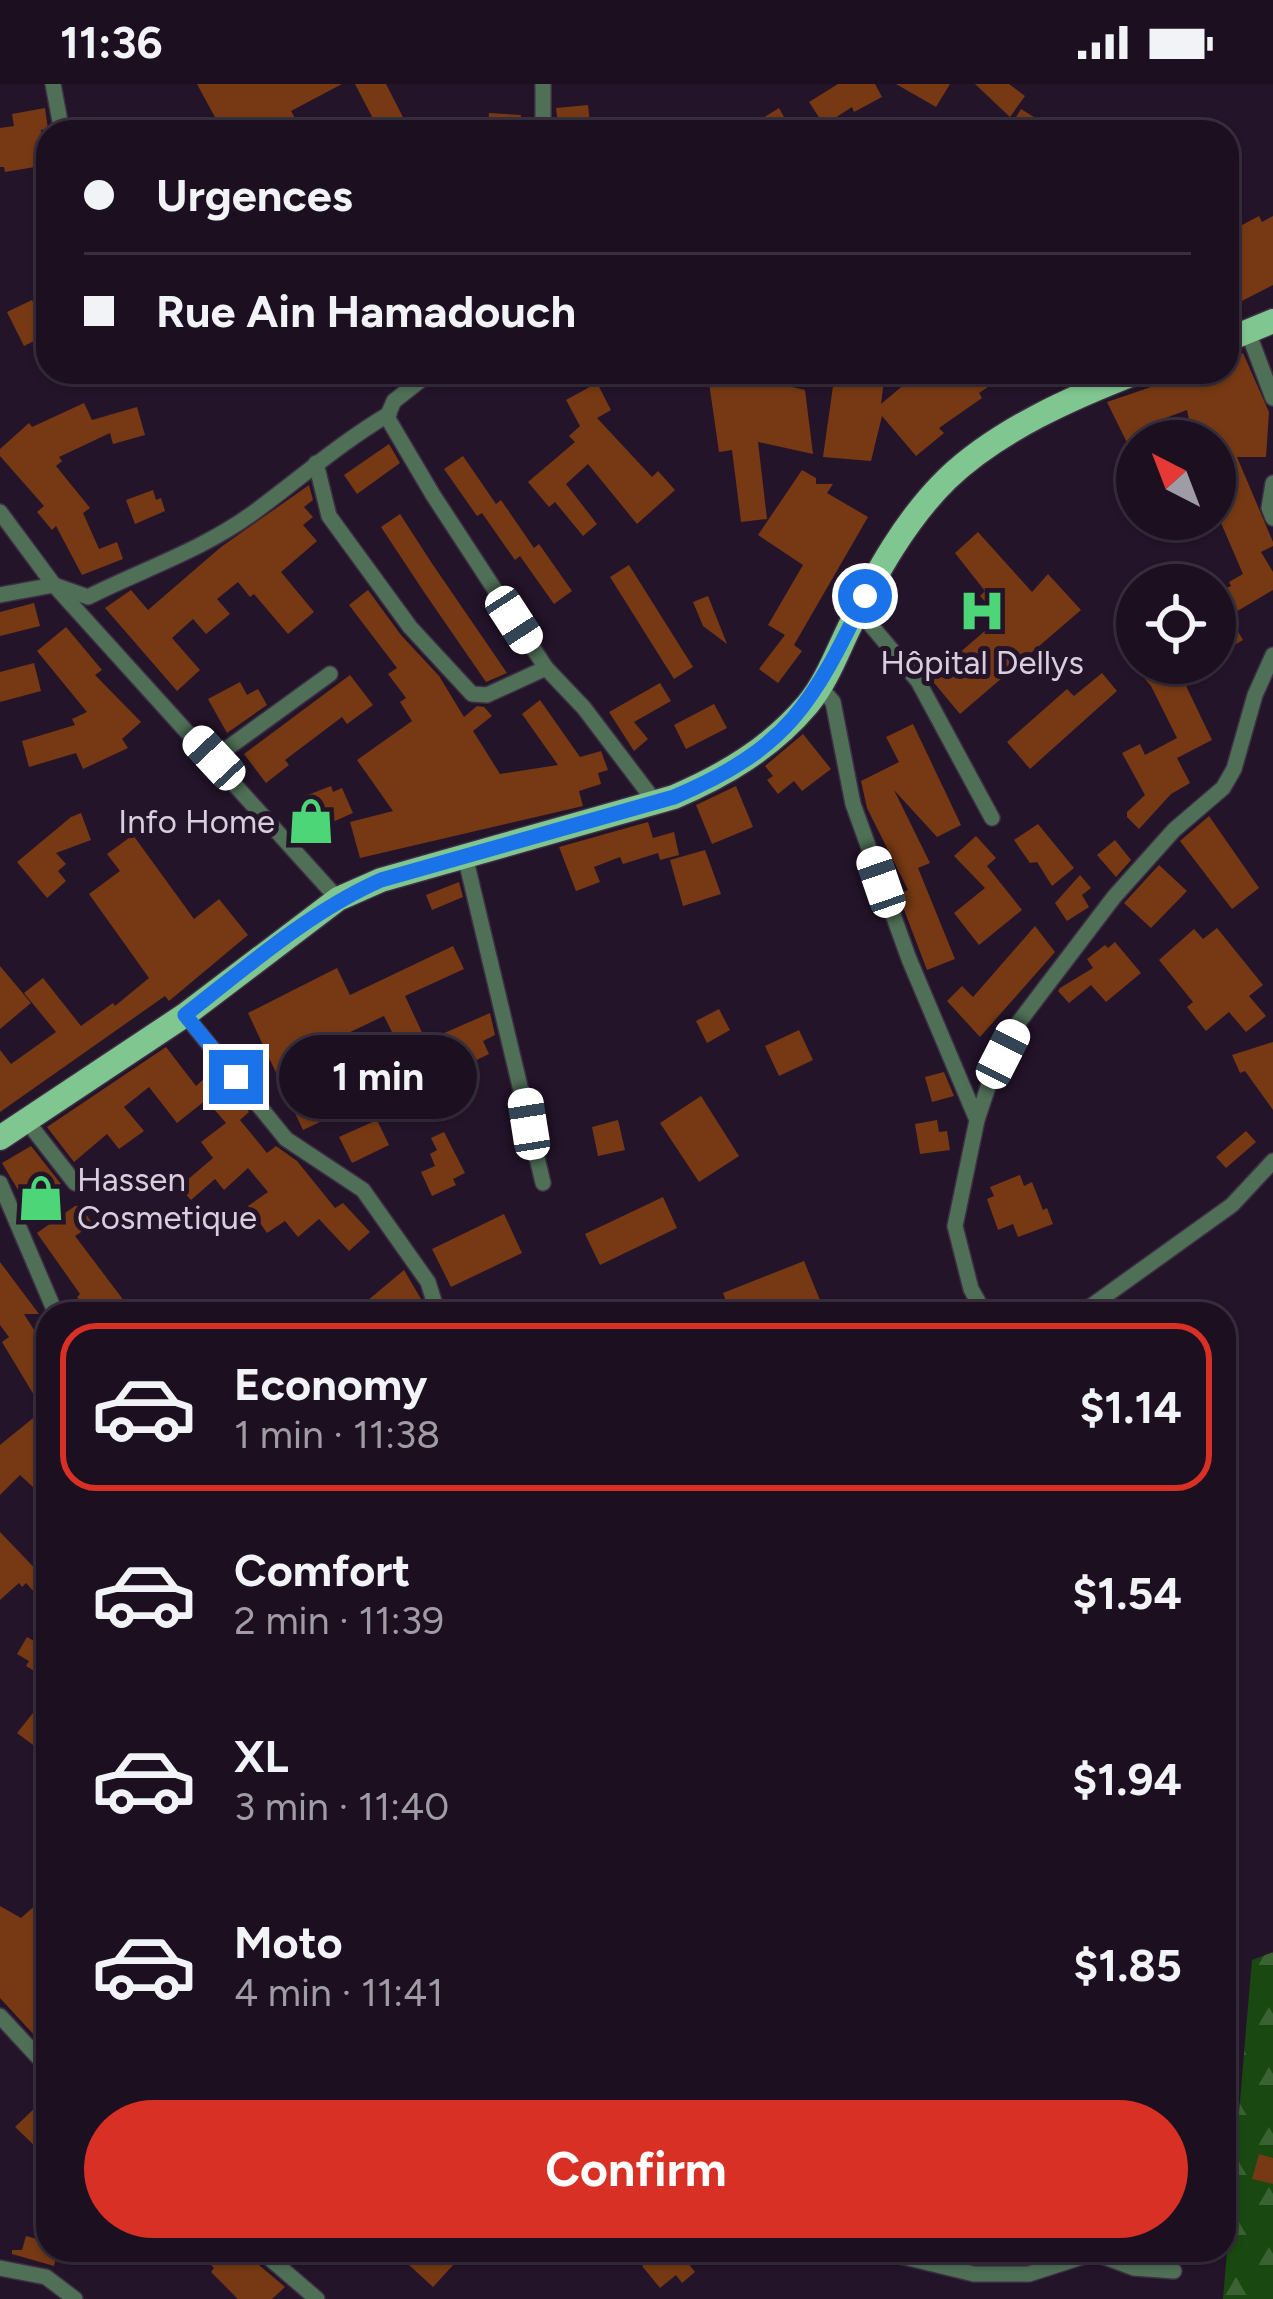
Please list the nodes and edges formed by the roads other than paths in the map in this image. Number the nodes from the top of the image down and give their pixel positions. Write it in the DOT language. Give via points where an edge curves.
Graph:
graph roads {
  1 [pos="53,84"];
  2 [pos="543,84"];
  3 [pos="60,120"];
  4 [pos="543,120"];
  5 [pos="1273,321"];
  6 [pos="1239,336"];
  7 [pos="1239,338"];
  8 [pos="416,384"];
  9 [pos="1106,384"];
  10 [pos="1273,398"];
  11 [pos="388,414"];
  12 [pos="316,463"];
  13 [pos="1273,483"];
  14 [pos="0,512"];
  15 [pos="1273,518"];
  16 [pos="54,584"];
  17 [pos="0,595"];
  18 [pos="858,610"];
  19 [pos="1273,656"];
  20 [pos="546,668"];
  21 [pos="330,674"];
  22 [pos="820,687"];
  23 [pos="214,758"];
  24 [pos="656,803"];
  25 [pos="992,818"];
  26 [pos="465,856"];
  27 [pos="338,899"];
  28 [pos="185,1015"];
  29 [pos="26,1120"];
  30 [pos="976,1120"];
  31 [pos="0,1138"];
  32 [pos="1273,1161"];
  33 [pos="0,1183"];
  34 [pos="75,1183"];
  35 [pos="543,1183"];
  36 [pos="51,1302"];
  37 [pos="434,1302"];
  38 [pos="979,1302"];
  39 [pos="1097,1302"];
  40 [pos="0,2016"];
  41 [pos="36,2055"];
  42 [pos="274,2262"];
  43 [pos="925,2262"];
  44 [pos="1066,2262"];
  45 [pos="1116,2262"];
  46 [pos="0,2268"];
  47 [pos="1174,2272"];
  48 [pos="75,2299"];
  49 [pos="317,2299"];
  1 -- 3 [label="street"];
  2 -- 4 [label="street"];
  5 -- 6 [label="main road"];
  7 -- 10 [label="street"];
  8 -- 11 [label="street"];
  9 -- 18 [label="main road" via="1006,435 948,478 905,529"];
  11 -- 12 [label="street"];
  11 -- 20 [label="street"];
  12 -- 16 [label="street" via="183,556 88,597"];
  12 -- 20 [label="street" via="328,516 410,627 472,694"];
  13 -- 15 [label="street"];
  14 -- 16 [label="street"];
  16 -- 17 [label="street"];
  16 -- 23 [label="street"];
  18 -- 22 [label="main road"];
  18 -- 25 [label="street" via="918,681"];
  19 -- 30 [label="street" via="1222,788 1114,897 1019,1022"];
  20 -- 24 [label="street"];
  21 -- 23 [label="street"];
  22 -- 24 [label="main road" via="762,751"];
  22 -- 30 [label="street" via="833,702 853,804"];
  23 -- 27 [label="street"];
  24 -- 26 [label="main road"];
  26 -- 27 [label="main road"];
  26 -- 35 [label="street"];
  27 -- 28 [label="main road"];
  28 -- 29 [label="main road"];
  28 -- 37 [label="street" via="286,1139 363,1190"];
  29 -- 31 [label="main road"];
  29 -- 34 [label="street"];
  30 -- 38 [label="street" via="955,1226"];
  32 -- 39 [label="street" via="1232,1205"];
  33 -- 36 [label="street"];
  40 -- 41 [label="street"];
  42 -- 49 [label="street"];
  43 -- 44 [label="street" via="974,2274 1029,2274"];
  45 -- 47 [label="street"];
  46 -- 48 [label="street" via="46,2277"];
}
